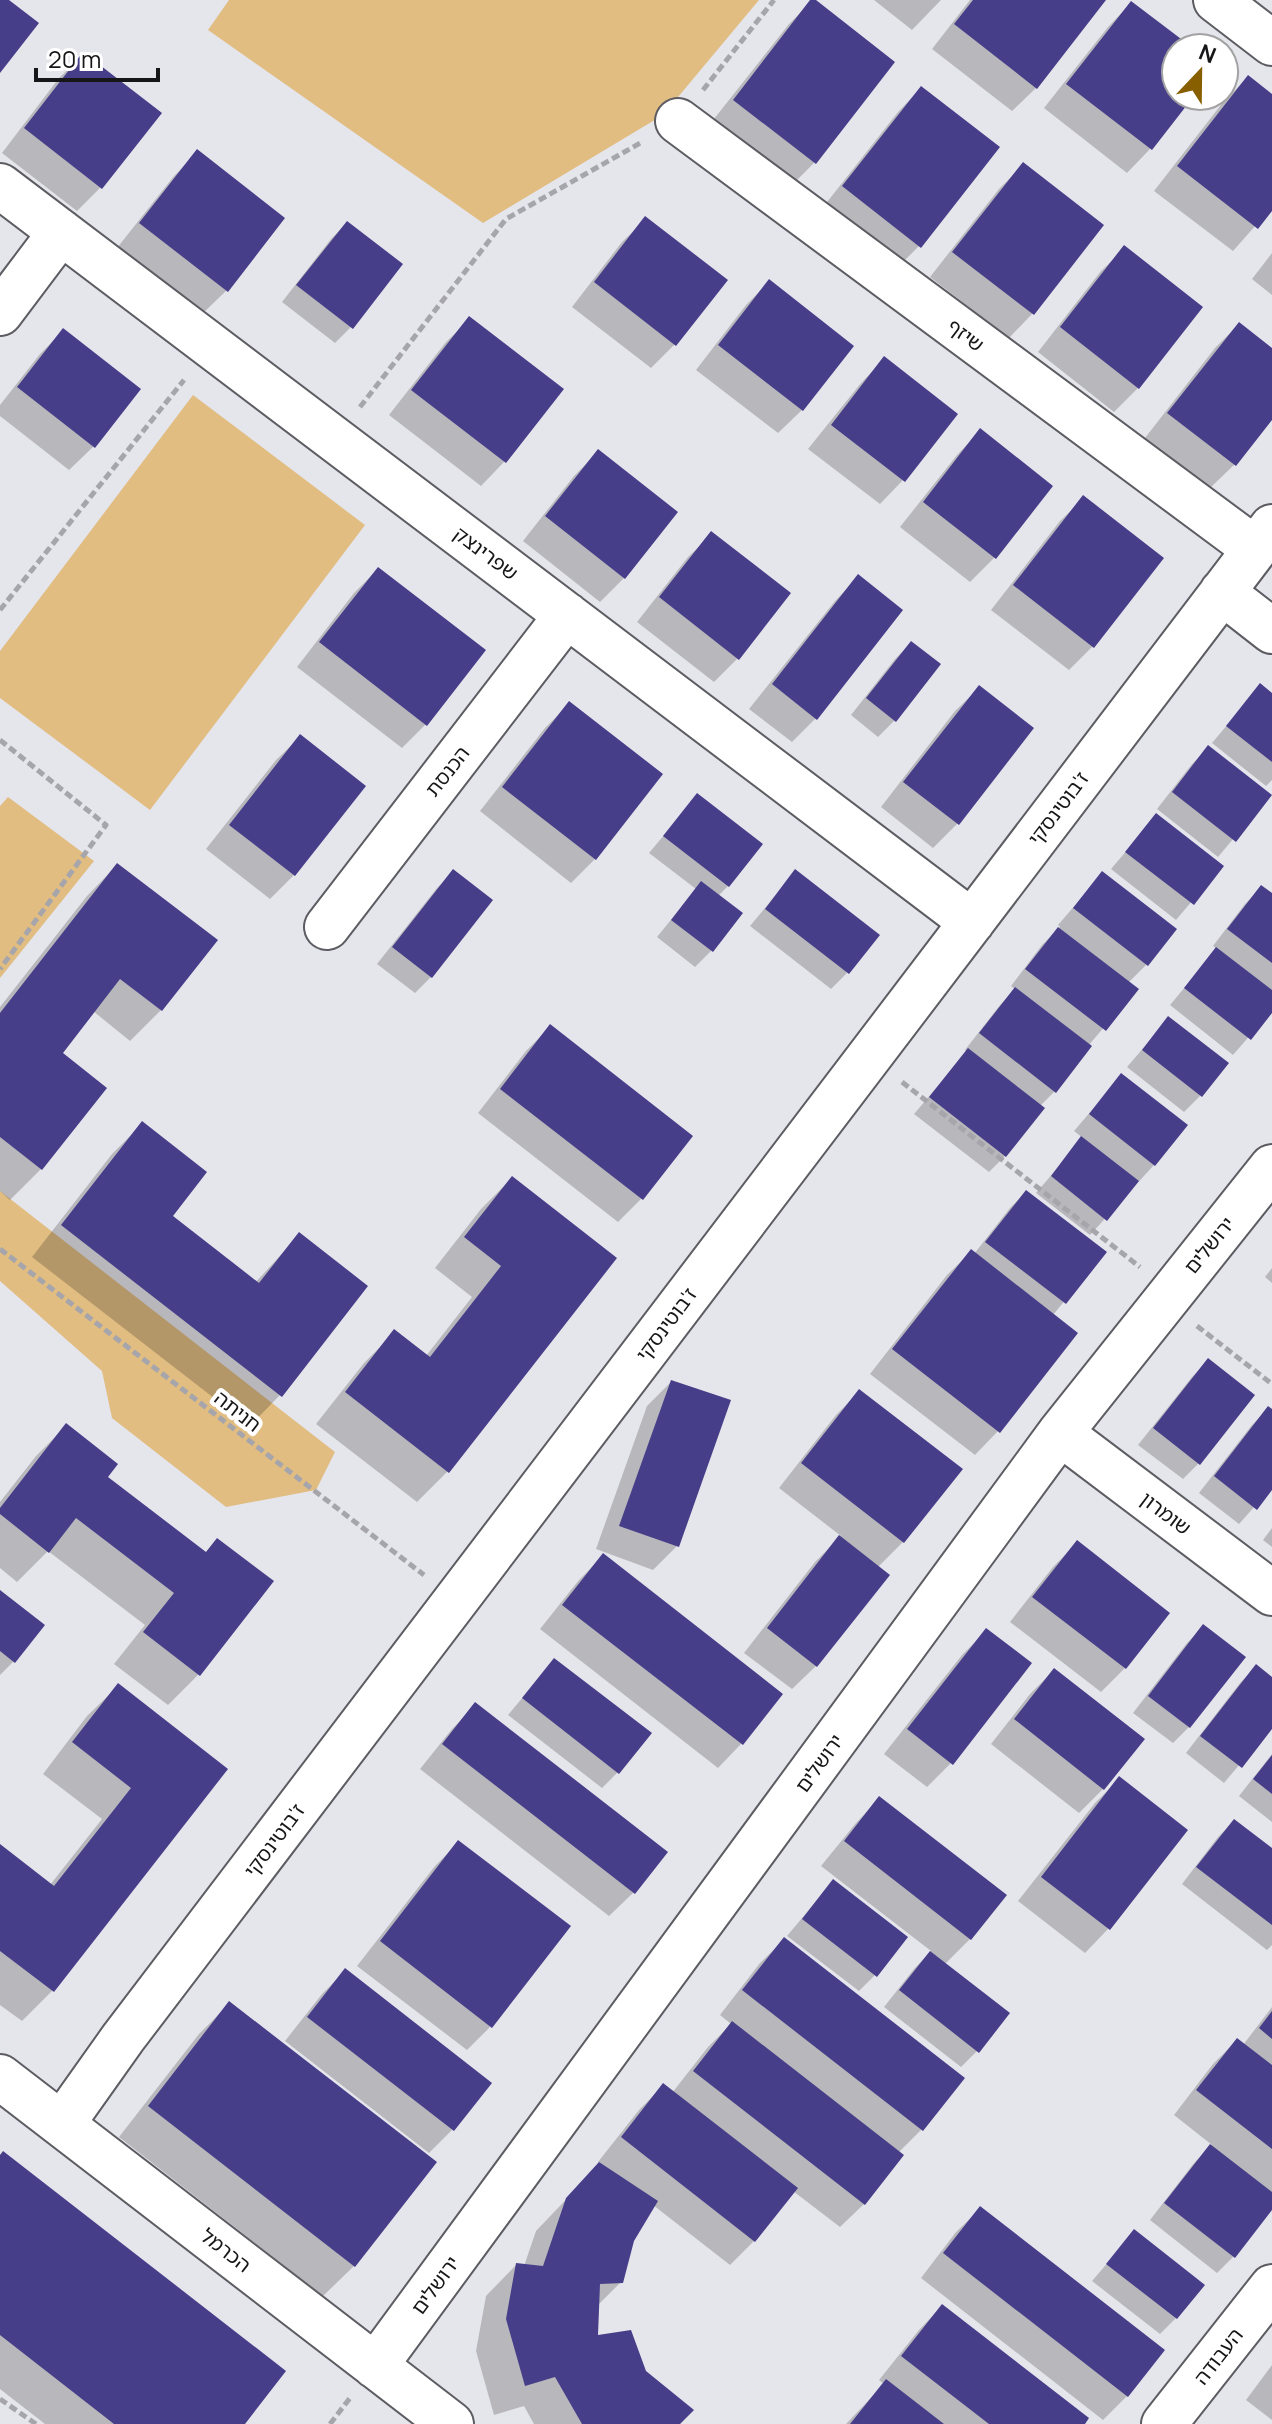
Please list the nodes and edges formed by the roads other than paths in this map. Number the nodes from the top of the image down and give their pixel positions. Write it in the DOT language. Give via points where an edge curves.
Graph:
graph roads {
  1 [pos="1216,0"];
  2 [pos="1272,43"];
  3 [pos="678,121"];
  4 [pos="0,186"];
  5 [pos="61,232"];
  6 [pos="0,313"];
  7 [pos="1263,538"];
  8 [pos="1222,592"];
  9 [pos="567,615"];
  10 [pos="1272,631"];
  11 [pos="972,922"];
  12 [pos="327,927"];
  13 [pos="1272,1167"];
  14 [pos="1060,1433"];
  15 [pos="1272,1593"];
  16 [pos="0,2077"];
  17 [pos="62,2124"];
  18 [pos="1272,2287"];
  19 [pos="375,2366"];
  20 [pos="451,2424"];
  21 [pos="1164,2424"];
  1 -- 2 [label="street"];
  3 -- 7 [label="street, שיזף"];
  4 -- 5 [label="street, שפרינצק"];
  5 -- 6 [label="street"];
  5 -- 9 [label="street, שפרינצק"];
  7 -- 8 [label="street, ז'בוטינסקי"];
  8 -- 10 [label="street"];
  8 -- 11 [label="street, ז'בוטינסקי"];
  9 -- 11 [label="street, שפרינצק"];
  9 -- 12 [label="street, הכנסת"];
  11 -- 17 [label="street, ז'בוטינסקי"];
  13 -- 14 [label="street, ירושלים"];
  14 -- 15 [label="street, שומרון"];
  14 -- 19 [label="street, ירושלים"];
  16 -- 17 [label="street, הכרמל"];
  17 -- 19 [label="street, הכרמל"];
  18 -- 21 [label="street, העבודה"];
  19 -- 20 [label="street, הכרמל"];
}
